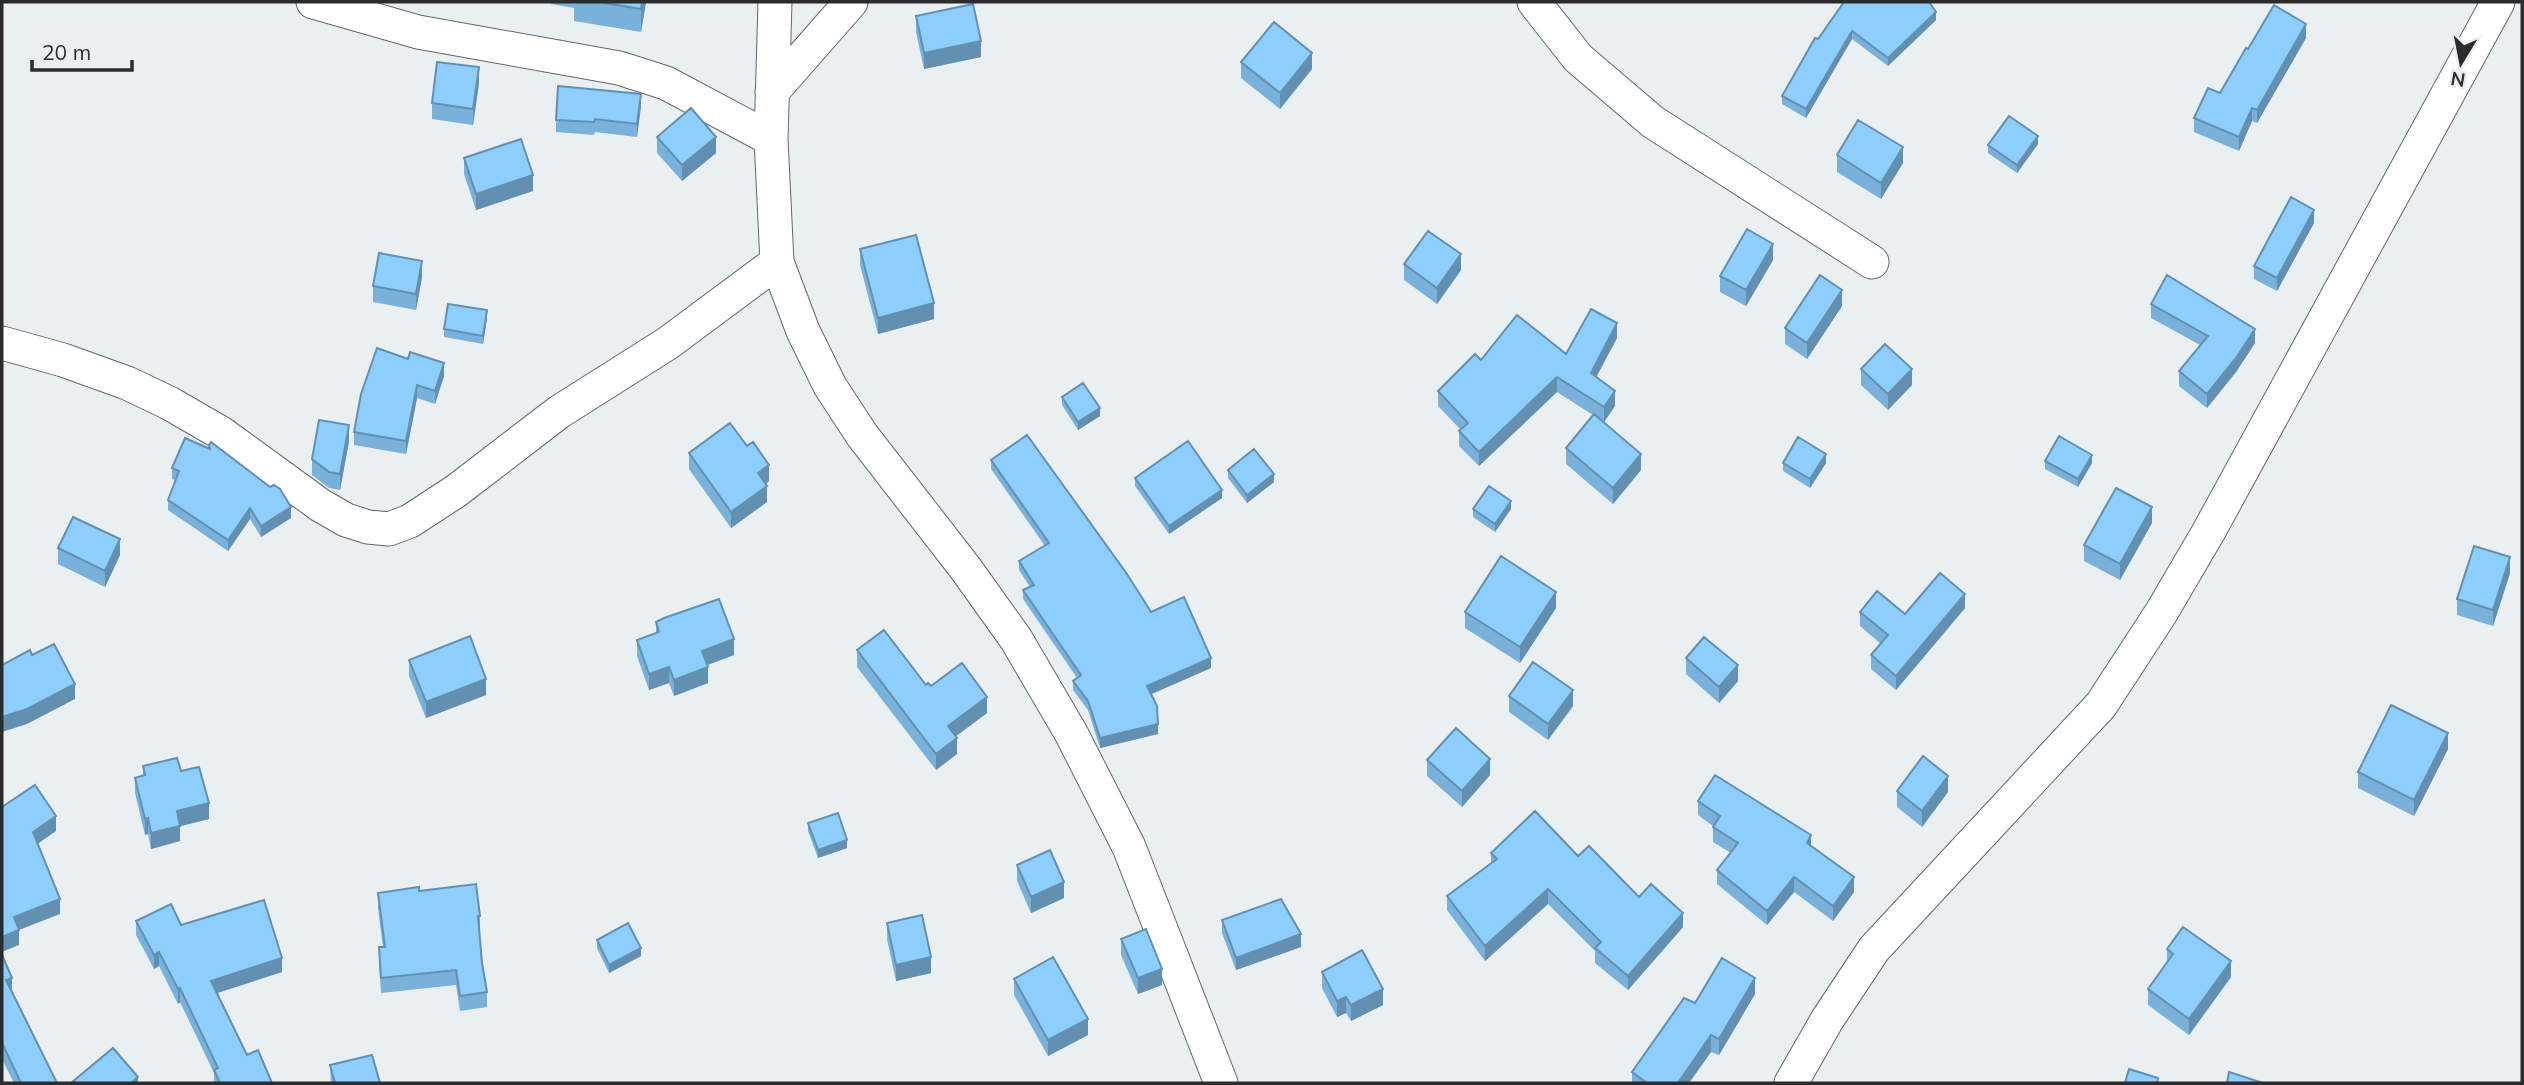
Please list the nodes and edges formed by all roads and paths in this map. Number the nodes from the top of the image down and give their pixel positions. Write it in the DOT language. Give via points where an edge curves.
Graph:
graph roads {
  1 [pos="313,2"];
  2 [pos="775,2"];
  3 [pos="851,2"];
  4 [pos="1535,2"];
  5 [pos="2498,2"];
  6 [pos="772,92"];
  7 [pos="771,139"];
  8 [pos="777,262"];
  9 [pos="1872,262"];
  10 [pos="2,343"];
  11 [pos="1221,1083"];
  12 [pos="1791,1083"];
  1 -- 7 [label="street" via="418,32 620,68 666,83"];
  2 -- 6 [label="street"];
  3 -- 6 [label="street"];
  4 -- 9 [label="street" via="1578,58 1653,122"];
  5 -- 12 [label="street" via="2209,531 2101,705 1874,949"];
  6 -- 7 [label="street"];
  7 -- 8 [label="street"];
  8 -- 10 [label="street" via="668,342 559,412 456,491 410,521 388,529 346,520 320,505 221,433 169,402 63,359"];
  8 -- 11 [label="street" via="830,386 862,436 1016,639 1071,733 1129,847"];
}
